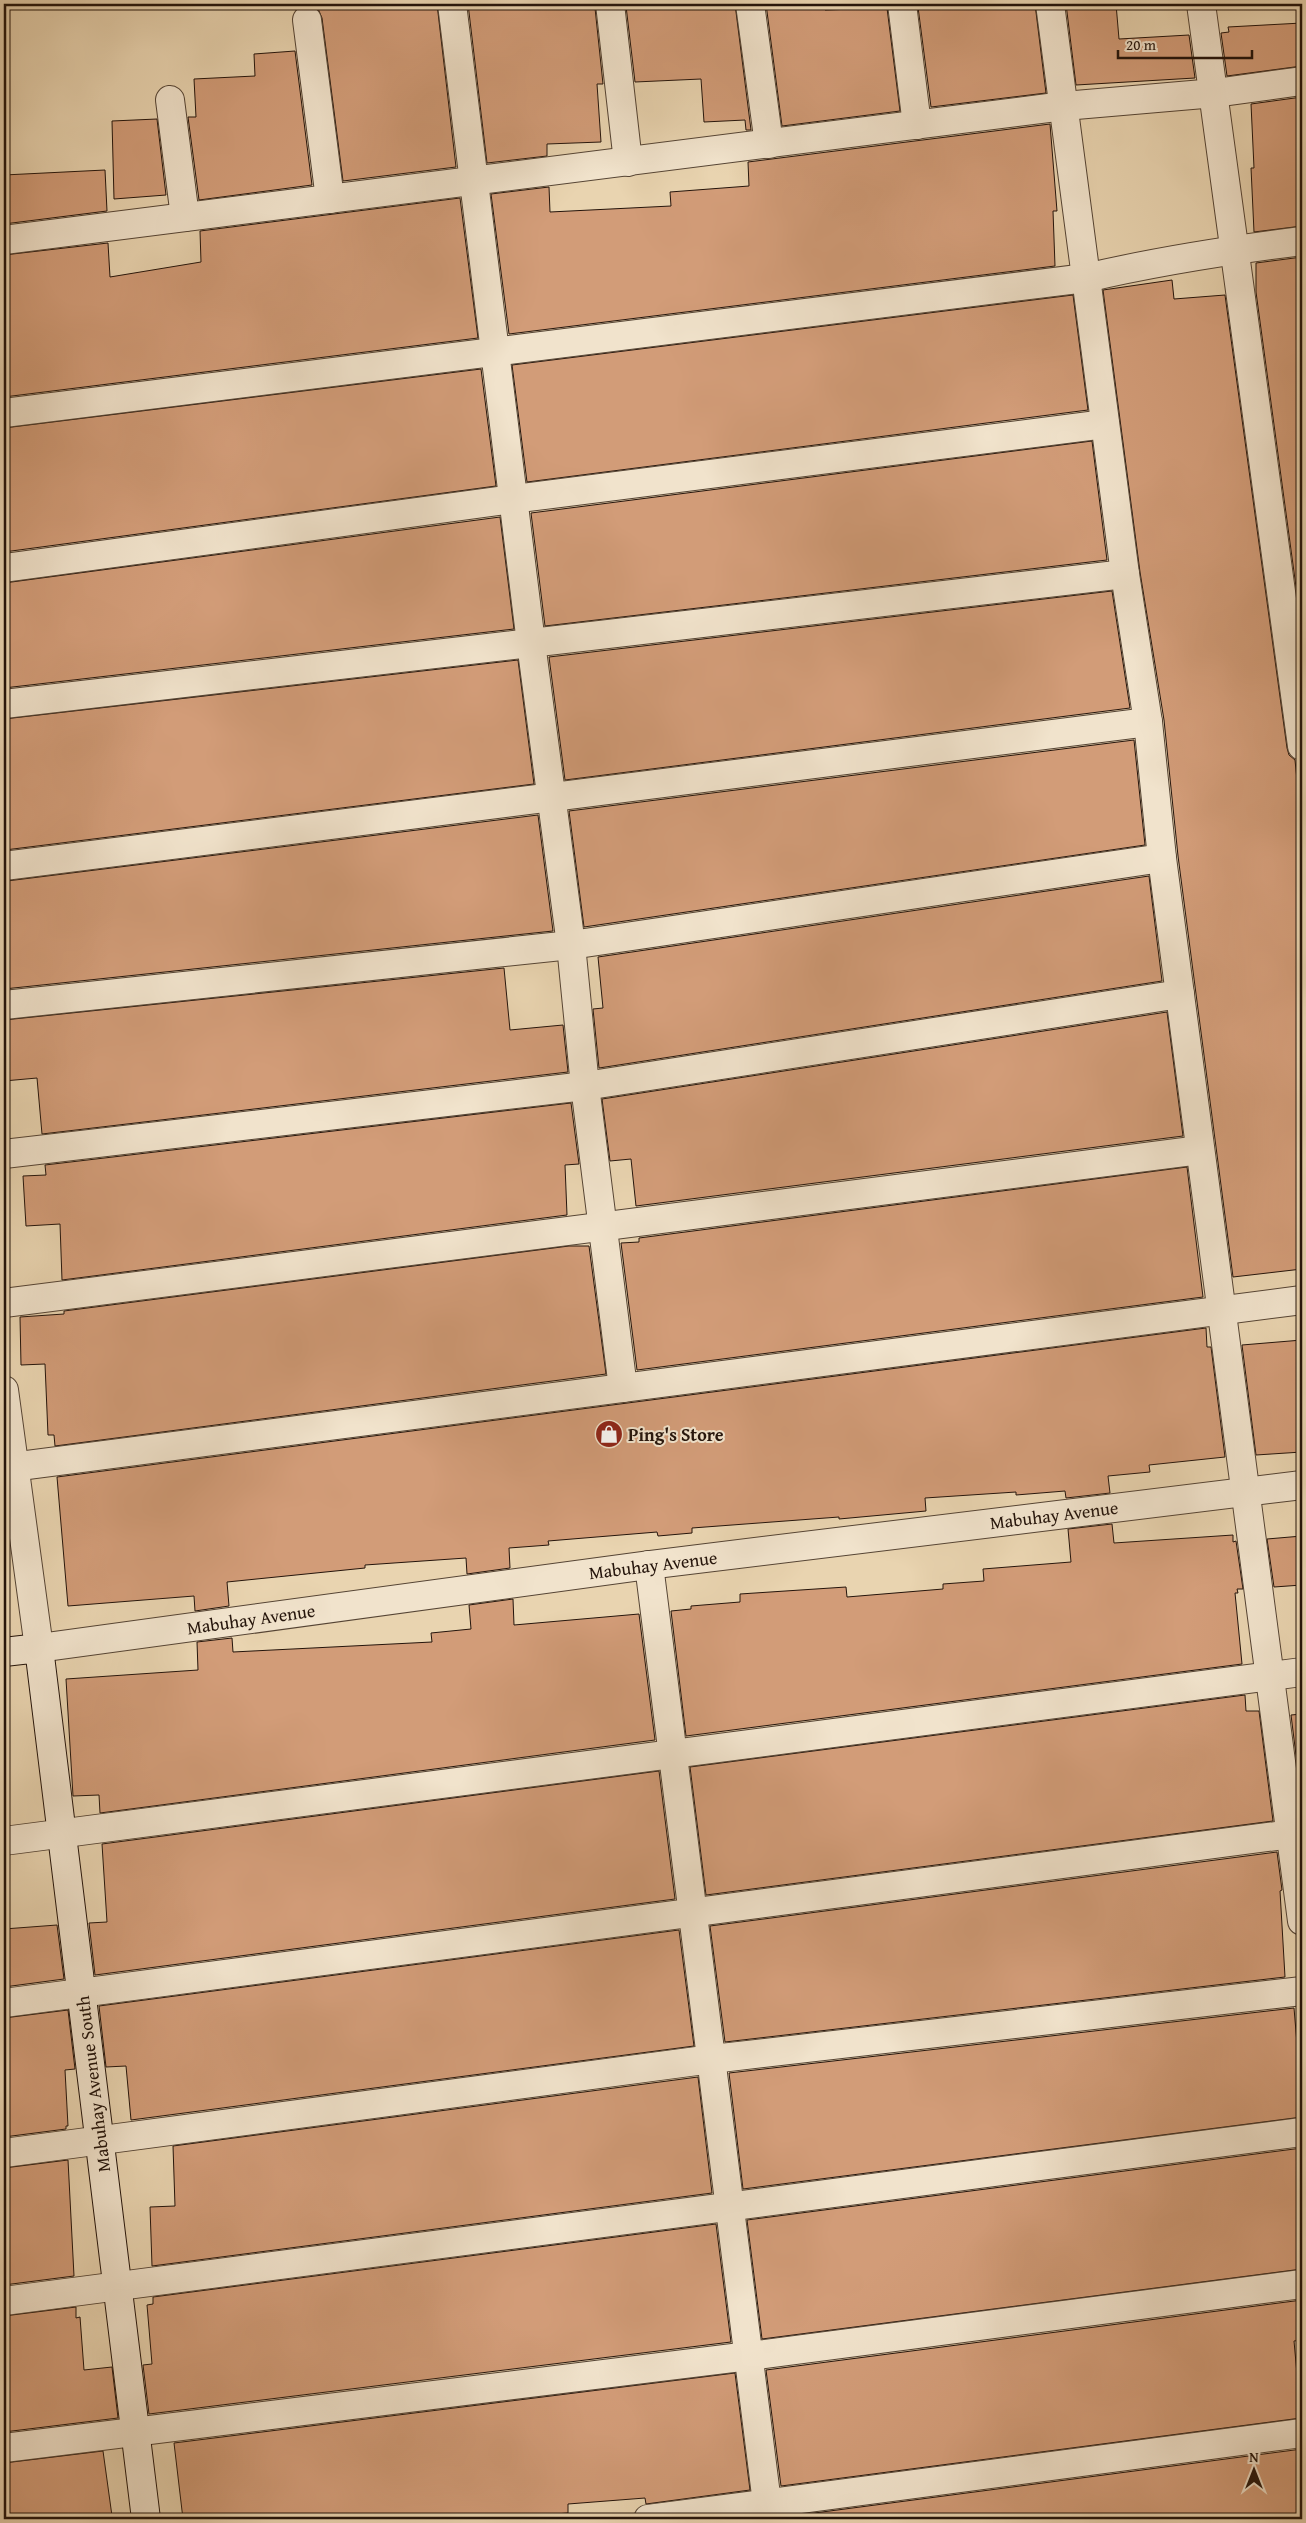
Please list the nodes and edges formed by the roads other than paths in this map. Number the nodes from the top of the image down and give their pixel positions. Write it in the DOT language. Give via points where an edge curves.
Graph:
graph roads {
  1 [pos="452,4"];
  2 [pos="610,4"];
  3 [pos="750,4"];
  4 [pos="902,4"];
  5 [pos="1050,4"];
  6 [pos="1201,4"];
  7 [pos="307,20"];
  8 [pos="1302,81"];
  9 [pos="1215,93"];
  10 [pos="170,100"];
  11 [pos="1064,106"];
  12 [pos="917,124"];
  13 [pos="769,144"];
  14 [pos="628,162"];
  15 [pos="474,181"];
  16 [pos="330,199"];
  17 [pos="186,217"];
  18 [pos="4,240"];
  19 [pos="1302,241"];
  20 [pos="1235,250"];
  21 [pos="1086,278"];
  22 [pos="495,352"];
  23 [pos="4,412"];
  24 [pos="1105,424"];
  25 [pos="513,499"];
  26 [pos="4,568"];
  27 [pos="1125,574"];
  28 [pos="531,643"];
  29 [pos="4,704"];
  30 [pos="1148,722"];
  31 [pos="1302,746"];
  32 [pos="552,796"];
  33 [pos="1162,858"];
  34 [pos="4,866"];
  35 [pos="571,945"];
  36 [pos="1180,994"];
  37 [pos="4,1005"];
  38 [pos="586,1086"];
  39 [pos="1200,1150"];
  40 [pos="4,1154"];
  41 [pos="604,1227"];
  42 [pos="1302,1300"];
  43 [pos="4,1303"];
  44 [pos="1221,1310"];
  45 [pos="623,1388"];
  46 [pos="4,1390"];
  47 [pos="9,1468"];
  48 [pos="1302,1485"];
  49 [pos="1246,1492"];
  50 [pos="649,1565"];
  51 [pos="39,1648"];
  52 [pos="4,1652"];
  53 [pos="1302,1672"];
  54 [pos="1270,1677"];
  55 [pos="673,1754"];
  56 [pos="62,1833"];
  57 [pos="1291,1834"];
  58 [pos="4,1841"];
  59 [pos="693,1912"];
  60 [pos="1302,1921"];
  61 [pos="1302,1991"];
  62 [pos="82,1992"];
  63 [pos="4,2003"];
  64 [pos="712,2059"];
  65 [pos="1302,2132"];
  66 [pos="100,2141"];
  67 [pos="4,2153"];
  68 [pos="730,2207"];
  69 [pos="1302,2284"];
  70 [pos="117,2285"];
  71 [pos="4,2301"];
  72 [pos="749,2356"];
  73 [pos="135,2431"];
  74 [pos="1302,2433"];
  75 [pos="4,2448"];
  76 [pos="768,2512"];
  77 [pos="146,2519"];
  78 [pos="648,2519"];
  1 -- 15 [label="street"];
  2 -- 14 [label="street"];
  3 -- 13 [label="street"];
  4 -- 12 [label="street"];
  5 -- 11 [label="street"];
  6 -- 9 [label="street"];
  7 -- 16 [label="street"];
  8 -- 9 [label="street"];
  9 -- 11 [label="street"];
  9 -- 20 [label="street"];
  10 -- 17 [label="street"];
  11 -- 12 [label="street"];
  11 -- 21 [label="street"];
  12 -- 13 [label="street"];
  13 -- 14 [label="street"];
  14 -- 15 [label="street"];
  15 -- 16 [label="street"];
  15 -- 22 [label="street"];
  16 -- 17 [label="street"];
  17 -- 18 [label="street"];
  19 -- 20 [label="street"];
  20 -- 21 [label="street"];
  20 -- 31 [label="street"];
  21 -- 22 [label="street"];
  21 -- 24 [label="street"];
  22 -- 23 [label="street"];
  22 -- 25 [label="street"];
  24 -- 25 [label="street"];
  24 -- 27 [label="street"];
  25 -- 26 [label="street"];
  25 -- 28 [label="street"];
  27 -- 28 [label="street"];
  27 -- 30 [label="street"];
  28 -- 29 [label="street"];
  28 -- 32 [label="street"];
  30 -- 32 [label="street"];
  30 -- 33 [label="street"];
  32 -- 34 [label="street"];
  32 -- 35 [label="street"];
  33 -- 35 [label="street"];
  33 -- 36 [label="street"];
  35 -- 37 [label="street"];
  35 -- 38 [label="street"];
  36 -- 38 [label="street"];
  36 -- 39 [label="street"];
  38 -- 40 [label="street"];
  38 -- 41 [label="street"];
  39 -- 41 [label="street"];
  39 -- 44 [label="street"];
  41 -- 43 [label="street"];
  41 -- 45 [label="street"];
  42 -- 44 [label="street"];
  44 -- 45 [label="street"];
  44 -- 49 [label="street"];
  45 -- 47 [label="street"];
  46 -- 47 [label="street, Mabuhay Avenue South"];
  47 -- 51 [label="street, Mabuhay Avenue South"];
  48 -- 49 [label="street, Mabuhay Avenue"];
  49 -- 50 [label="street, Mabuhay Avenue"];
  49 -- 54 [label="street"];
  50 -- 51 [label="street, Mabuhay Avenue"];
  50 -- 55 [label="street"];
  51 -- 52 [label="street, Mabuhay Avenue"];
  51 -- 56 [label="street, Mabuhay Avenue South"];
  53 -- 54 [label="street"];
  54 -- 55 [label="street"];
  54 -- 57 [label="street"];
  55 -- 56 [label="street"];
  55 -- 59 [label="street"];
  56 -- 58 [label="street"];
  56 -- 62 [label="street, Mabuhay Avenue South"];
  57 -- 59 [label="street"];
  57 -- 60 [label="street"];
  59 -- 62 [label="street"];
  59 -- 64 [label="street"];
  61 -- 64 [label="street"];
  62 -- 63 [label="street"];
  62 -- 66 [label="street, Mabuhay Avenue South"];
  64 -- 66 [label="street"];
  64 -- 68 [label="street"];
  65 -- 68 [label="street"];
  66 -- 67 [label="street"];
  66 -- 70 [label="street, Mabuhay Avenue South"];
  68 -- 70 [label="street"];
  68 -- 72 [label="street"];
  69 -- 72 [label="street"];
  70 -- 71 [label="street"];
  70 -- 73 [label="street, Mabuhay Avenue South"];
  72 -- 73 [label="street"];
  72 -- 76 [label="street"];
  73 -- 75 [label="street"];
  73 -- 77 [label="street, Mabuhay Avenue South"];
  74 -- 76 [label="street"];
  76 -- 78 [label="street"];
}
